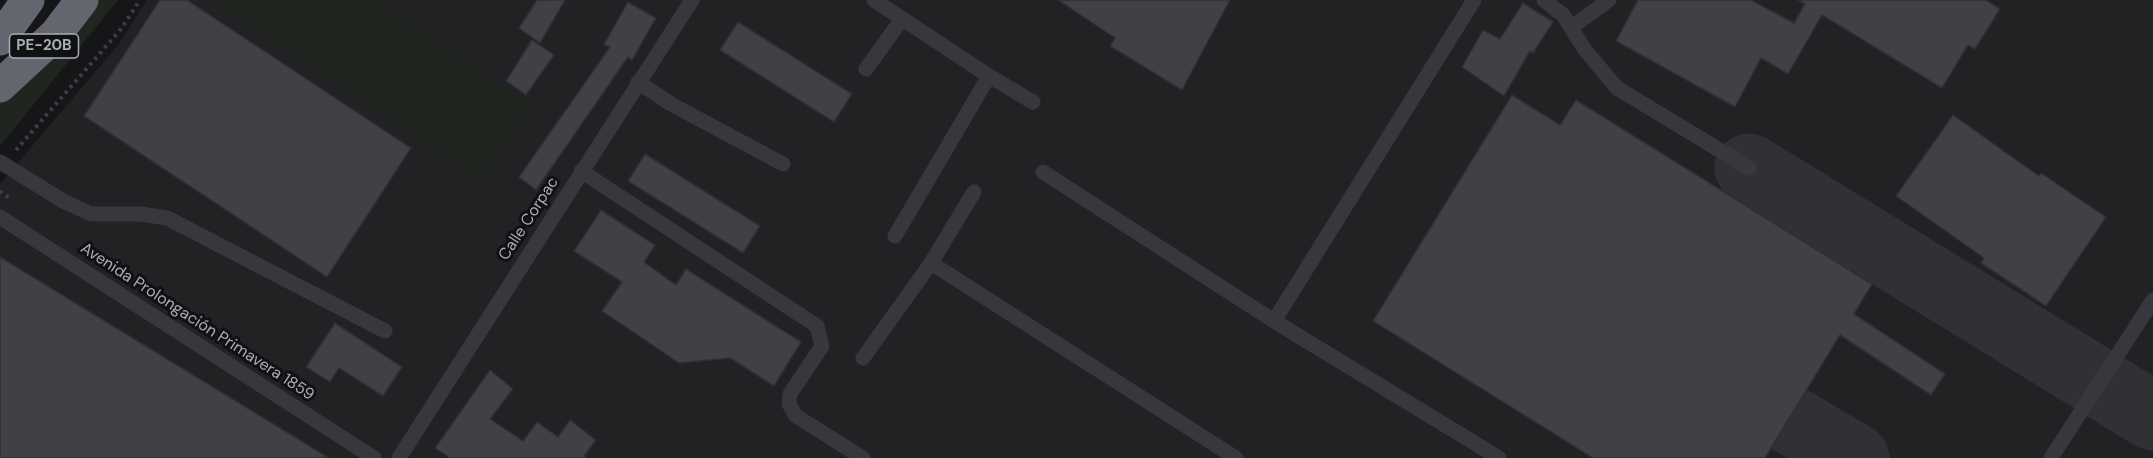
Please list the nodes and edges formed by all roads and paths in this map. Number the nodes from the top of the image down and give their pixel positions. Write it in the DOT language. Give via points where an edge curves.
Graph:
graph roads {
  1 [pos="28,0"];
  2 [pos="82,0"];
  3 [pos="140,0"];
  4 [pos="692,0"];
  5 [pos="874,0"];
  6 [pos="1474,0"];
  7 [pos="1544,0"];
  8 [pos="1609,0"];
  9 [pos="902,19"];
  10 [pos="1572,27"];
  11 [pos="0,39"];
  12 [pos="867,69"];
  13 [pos="989,76"];
  14 [pos="638,82"];
  15 [pos="0,86"];
  16 [pos="1033,102"];
  17 [pos="2,163"];
  18 [pos="783,164"];
  19 [pos="1749,168"];
  20 [pos="581,171"];
  21 [pos="1043,172"];
  22 [pos="974,192"];
  23 [pos="0,217"];
  24 [pos="895,236"];
  25 [pos="931,263"];
  26 [pos="2153,300"];
  27 [pos="1274,321"];
  28 [pos="385,331"];
  29 [pos="864,358"];
  30 [pos="374,458"];
  31 [pos="399,458"];
  32 [pos="863,458"];
  33 [pos="1236,458"];
  34 [pos="1499,458"];
  35 [pos="2051,458"];
  1 -- 11 [label="highway, PE-20B"];
  2 -- 15 [label="highway, PE-20B" via="56,34"];
  3 -- 17 [label="path" via="121,29"];
  4 -- 14 [label="lane, Calle Corpac"];
  5 -- 9 [label="lane"];
  6 -- 27 [label="lane"];
  7 -- 10 [label="lane"];
  8 -- 10 [label="lane"];
  9 -- 12 [label="lane"];
  9 -- 13 [label="lane"];
  10 -- 19 [label="lane" via="1585,50 1617,88"];
  13 -- 16 [label="lane"];
  13 -- 24 [label="lane"];
  14 -- 18 [label="lane"];
  14 -- 20 [label="lane, Calle Corpac"];
  17 -- 28 [label="lane" via="91,214 167,218"];
  20 -- 31 [label="lane, Calle Corpac"];
  20 -- 32 [label="lane" via="817,326 822,346 790,393 789,404 796,416"];
  21 -- 27 [label="lane"];
  22 -- 25 [label="lane"];
  23 -- 30 [label="lane, Avenida Prolongación Primavera 1859"];
  25 -- 29 [label="lane"];
  25 -- 33 [label="lane"];
  26 -- 35 [label="lane"];
  27 -- 34 [label="lane"];
}
